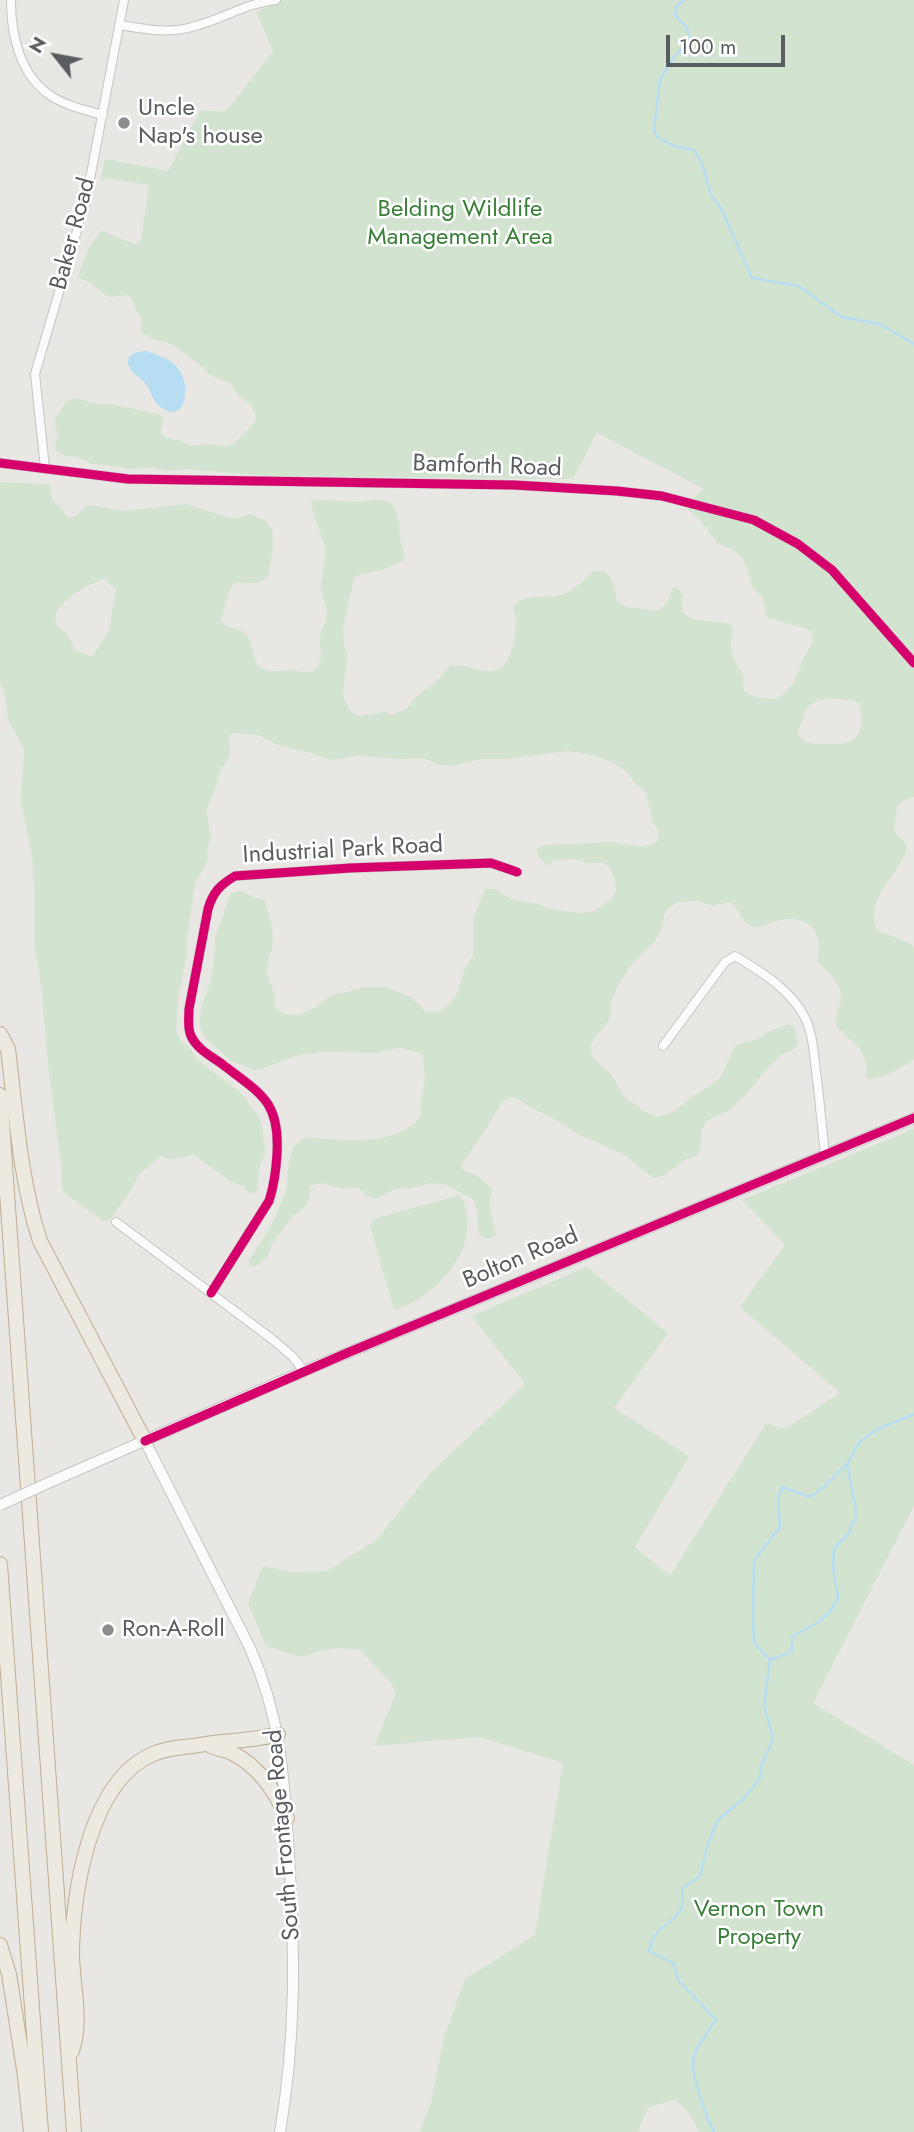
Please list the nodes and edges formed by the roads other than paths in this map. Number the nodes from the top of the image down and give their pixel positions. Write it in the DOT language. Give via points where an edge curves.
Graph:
graph roads {
  1 [pos="11,0"];
  2 [pos="124,0"];
  3 [pos="276,0"];
  4 [pos="120,26"];
  5 [pos="103,115"];
  6 [pos="0,463"];
  7 [pos="44,468"];
  8 [pos="914,663"];
  9 [pos="517,872"];
  10 [pos="0,1034"];
  11 [pos="663,1046"];
  12 [pos="0,1095"];
  13 [pos="914,1118"];
  14 [pos="825,1154"];
  15 [pos="116,1222"];
  16 [pos="211,1293"];
  17 [pos="303,1371"];
  18 [pos="145,1441"];
  19 [pos="0,1505"];
  20 [pos="0,1564"];
  21 [pos="278,1734"];
  22 [pos="206,1744"];
  23 [pos="287,1818"];
  24 [pos="0,1945"];
  25 [pos="69,2059"];
  26 [pos="31,2132"];
  27 [pos="41,2132"];
  28 [pos="74,2132"];
  29 [pos="280,2132"];
  1 -- 5 [label="street" via="11,24 30,74 48,94"];
  2 -- 4 [label="street, Baker Road"];
  3 -- 4 [label="street" via="167,32"];
  4 -- 5 [label="street, Baker Road"];
  5 -- 7 [label="street, Baker Road" via="86,200 35,374"];
  6 -- 7 [label="street, Bamforth Road"];
  7 -- 8 [label="street, Bamforth Road" via="128,479 514,485 662,496 754,520 798,544 832,570"];
  9 -- 16 [label="street, Industrial Park Road" via="491,863 236,876 212,895 189,1009 191,1036 259,1093 275,1117 278,1135 269,1201"];
  10 -- 18 [label="highway" via="8,1049 23,1161 40,1241"];
  11 -- 14 [label="street" via="725,962 735,956 746,963 784,990 806,1018"];
  12 -- 25 [label="highway"];
  13 -- 14 [label="main road, Bolton Road"];
  14 -- 17 [label="main road, Bolton Road"];
  15 -- 16 [label="street"];
  16 -- 17 [label="street" via="272,1339"];
  17 -- 18 [label="main road, Bolton Road"];
  18 -- 19 [label="main road, Bolton Road, bridge"];
  18 -- 21 [label="main road, South Frontage Road" via="250,1648"];
  20 -- 27 [label="highway"];
  21 -- 22 [label="highway"];
  21 -- 23 [label="main road, South Frontage Road"];
  22 -- 23 [label="highway" via="232,1753 253,1768"];
  22 -- 25 [label="highway" via="170,1748 142,1760 117,1784 97,1821 75,1902 72,1957 78,2030"];
  23 -- 29 [label="main road, South Frontage Road" via="294,1999"];
  24 -- 26 [label="highway" via="11,1987"];
  25 -- 28 [label="highway"];
}
